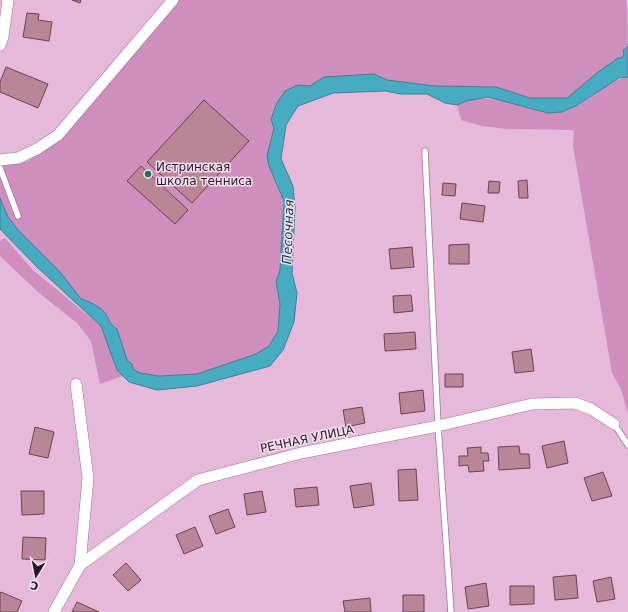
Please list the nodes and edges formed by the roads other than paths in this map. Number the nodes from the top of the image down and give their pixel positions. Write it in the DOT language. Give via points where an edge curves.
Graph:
graph roads {
  1 [pos="8,0"];
  2 [pos="173,0"];
  3 [pos="0,45"];
  4 [pos="425,151"];
  5 [pos="0,160"];
  6 [pos="0,168"];
  7 [pos="18,216"];
  8 [pos="76,384"];
  9 [pos="614,424"];
  10 [pos="438,426"];
  11 [pos="628,445"];
  12 [pos="80,565"];
  13 [pos="54,612"];
  14 [pos="450,612"];
  1 -- 3 [label="street"];
  2 -- 5 [label="street" via="58,134 37,149 18,158"];
  4 -- 10 [label="lane"];
  6 -- 7 [label="lane"];
  8 -- 12 [label="street" via="88,478"];
  9 -- 10 [label="street, РЕЧНАЯ УЛИЦА" via="591,409 575,403 532,404"];
  9 -- 11 [label="lane"];
  10 -- 12 [label="street, РЕЧНАЯ УЛИЦА" via="301,453 198,480"];
  10 -- 14 [label="lane"];
  12 -- 13 [label="street, РЕЧНАЯ УЛИЦА"];
}
